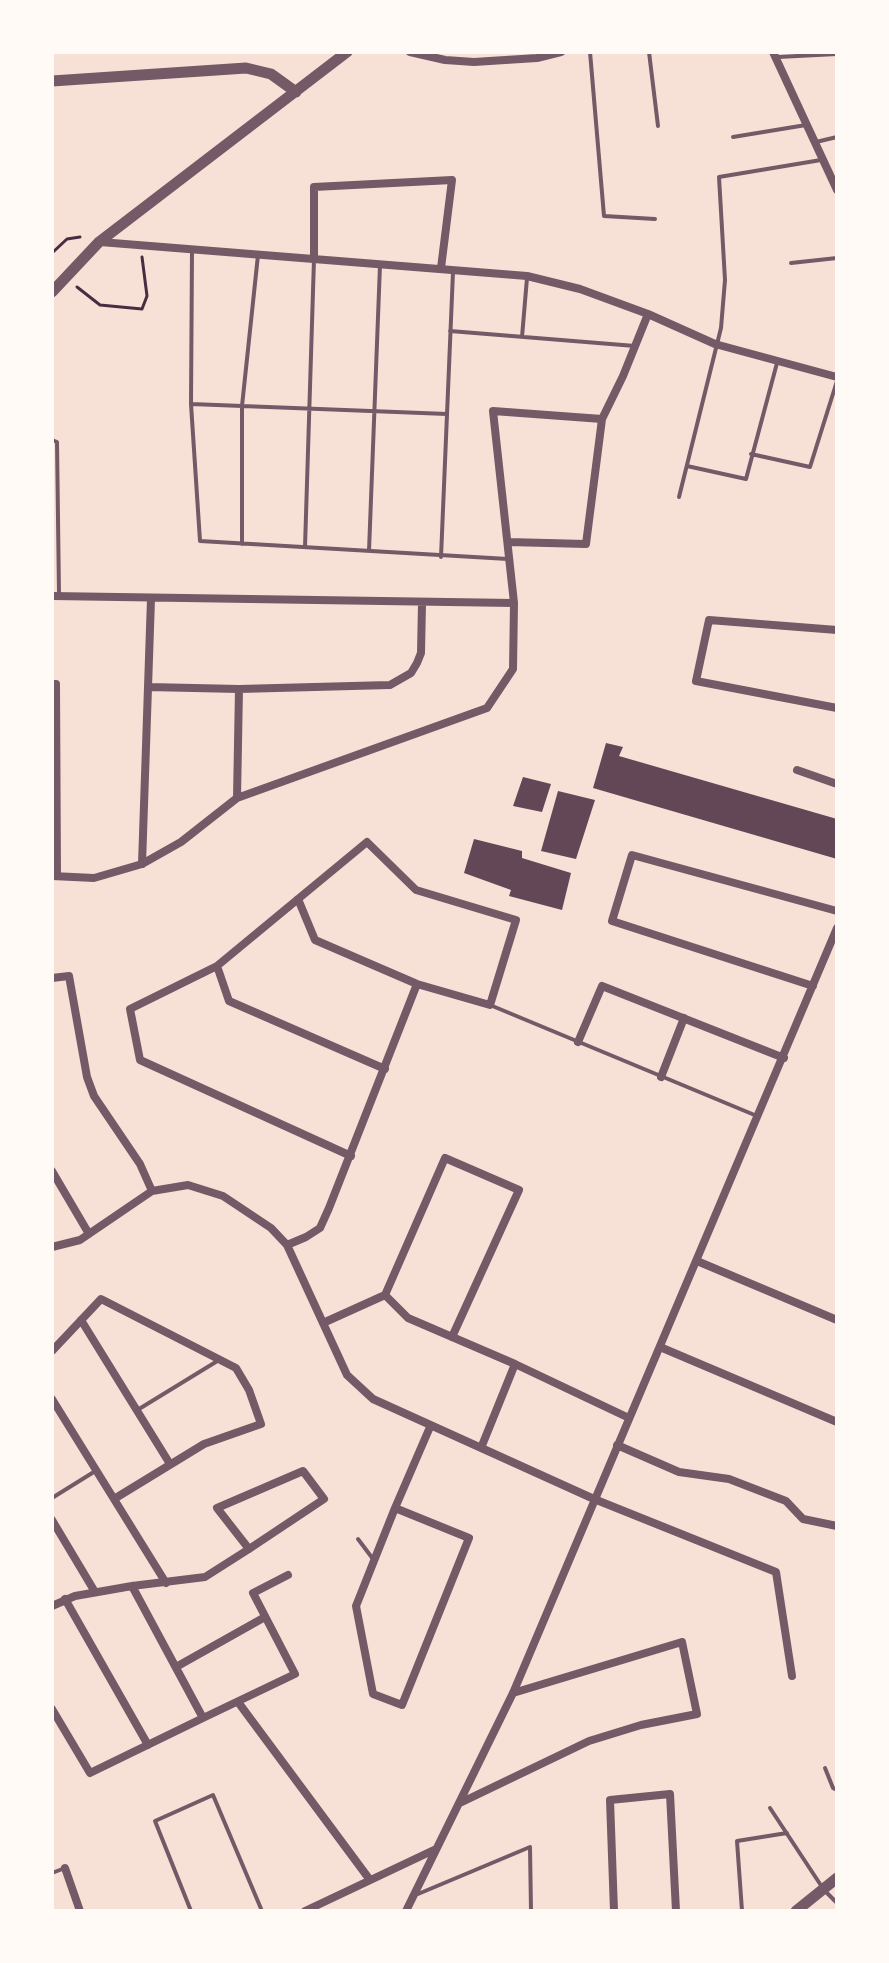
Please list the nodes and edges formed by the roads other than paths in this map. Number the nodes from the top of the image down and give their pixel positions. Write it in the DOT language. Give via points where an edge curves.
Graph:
graph roads {
  1 [pos="347,52"];
  2 [pos="410,52"];
  3 [pos="561,52"];
  4 [pos="590,52"];
  5 [pos="649,52"];
  6 [pos="774,54"];
  7 [pos="837,54"];
  8 [pos="52,81"];
  9 [pos="296,92"];
  10 [pos="808,125"];
  11 [pos="658,126"];
  12 [pos="733,137"];
  13 [pos="837,137"];
  14 [pos="816,142"];
  15 [pos="823,160"];
  16 [pos="837,190"];
  17 [pos="655,219"];
  18 [pos="99,242"];
  19 [pos="192,249"];
  20 [pos="258,253"];
  21 [pos="837,258"];
  22 [pos="314,259"];
  23 [pos="380,263"];
  24 [pos="791,263"];
  25 [pos="441,268"];
  26 [pos="453,270"];
  27 [pos="527,276"];
  28 [pos="52,292"];
  29 [pos="648,314"];
  30 [pos="450,331"];
  31 [pos="522,337"];
  32 [pos="715,344"];
  33 [pos="636,346"];
  34 [pos="778,361"];
  35 [pos="837,379"];
  36 [pos="191,404"];
  37 [pos="242,406"];
  38 [pos="311,409"];
  39 [pos="374,411"];
  40 [pos="447,414"];
  41 [pos="602,419"];
  42 [pos="52,440"];
  43 [pos="751,454"];
  44 [pos="687,466"];
  45 [pos="679,497"];
  46 [pos="508,542"];
  47 [pos="242,544"];
  48 [pos="305,547"];
  49 [pos="369,551"];
  50 [pos="441,557"];
  51 [pos="510,559"];
  52 [pos="55,596"];
  53 [pos="151,599"];
  54 [pos="422,603"];
  55 [pos="514,603"];
  56 [pos="837,630"];
  57 [pos="52,684"];
  58 [pos="148,687"];
  59 [pos="239,689"];
  60 [pos="837,708"];
  61 [pos="797,770"];
  62 [pos="837,784"];
  63 [pos="237,798"];
  64 [pos="142,864"];
  65 [pos="54,876"];
  66 [pos="298,899"];
  67 [pos="837,911"];
  68 [pos="837,928"];
  69 [pos="217,966"];
  70 [pos="52,978"];
  71 [pos="417,984"];
  72 [pos="813,986"];
  73 [pos="490,1005"];
  74 [pos="684,1018"];
  75 [pos="578,1042"];
  76 [pos="784,1058"];
  77 [pos="385,1069"];
  78 [pos="661,1077"];
  79 [pos="759,1117"];
  80 [pos="351,1156"];
  81 [pos="52,1171"];
  82 [pos="152,1191"];
  83 [pos="89,1234"];
  84 [pos="287,1245"];
  85 [pos="52,1247"];
  86 [pos="697,1261"];
  87 [pos="385,1295"];
  88 [pos="81,1320"];
  89 [pos="837,1320"];
  90 [pos="323,1323"];
  91 [pos="452,1337"];
  92 [pos="660,1347"];
  93 [pos="52,1351"];
  94 [pos="219,1360"];
  95 [pos="515,1364"];
  96 [pos="52,1399"];
  97 [pos="137,1411"];
  98 [pos="629,1418"];
  99 [pos="837,1422"];
  100 [pos="430,1427"];
  101 [pos="617,1445"];
  102 [pos="481,1448"];
  103 [pos="170,1464"];
  104 [pos="97,1470"];
  105 [pos="52,1498"];
  106 [pos="114,1499"];
  107 [pos="594,1499"];
  108 [pos="395,1508"];
  109 [pos="52,1520"];
  110 [pos="837,1526"];
  111 [pos="358,1539"];
  112 [pos="249,1549"];
  113 [pos="374,1561"];
  114 [pos="288,1575"];
  115 [pos="166,1583"];
  116 [pos="132,1586"];
  117 [pos="95,1592"];
  118 [pos="65,1599"];
  119 [pos="52,1606"];
  120 [pos="265,1617"];
  121 [pos="176,1667"];
  122 [pos="792,1676"];
  123 [pos="513,1693"];
  124 [pos="238,1702"];
  125 [pos="52,1709"];
  126 [pos="203,1718"];
  127 [pos="148,1745"];
  128 [pos="825,1768"];
  129 [pos="837,1790"];
  130 [pos="461,1802"];
  131 [pos="770,1808"];
  132 [pos="787,1833"];
  133 [pos="436,1849"];
  134 [pos="65,1868"];
  135 [pos="52,1873"];
  136 [pos="837,1878"];
  137 [pos="370,1880"];
  138 [pos="824,1890"];
  139 [pos="415,1895"];
  140 [pos="837,1903"];
  141 [pos="80,1911"];
  142 [pos="191,1911"];
  143 [pos="262,1911"];
  144 [pos="305,1911"];
  145 [pos="406,1911"];
  146 [pos="531,1911"];
  147 [pos="614,1911"];
  148 [pos="676,1911"];
  149 [pos="742,1911"];
  150 [pos="796,1911"];
  1 -- 9 [label="street"];
  2 -- 3 [label="street" via="474,62"];
  4 -- 17 [label="lane" via="604,216"];
  5 -- 11 [label="lane"];
  6 -- 7 [label="lane"];
  6 -- 10 [label="street"];
  8 -- 9 [label="street" via="246,68 271,74"];
  9 -- 18 [label="street"];
  10 -- 12 [label="lane"];
  10 -- 14 [label="street"];
  13 -- 14 [label="lane"];
  14 -- 15 [label="street"];
  15 -- 16 [label="street"];
  15 -- 32 [label="lane" via="719,177 725,280"];
  18 -- 19 [label="street"];
  18 -- 28 [label="street"];
  19 -- 20 [label="street"];
  19 -- 36 [label="lane"];
  20 -- 22 [label="street"];
  20 -- 37 [label="lane"];
  21 -- 24 [label="lane"];
  22 -- 23 [label="street"];
  22 -- 25 [label="street" via="314,187 452,180"];
  22 -- 38 [label="lane"];
  23 -- 25 [label="street"];
  23 -- 39 [label="lane"];
  25 -- 26 [label="street"];
  26 -- 27 [label="street"];
  26 -- 30 [label="lane"];
  27 -- 29 [label="street"];
  27 -- 31 [label="lane"];
  29 -- 32 [label="street"];
  29 -- 33 [label="street"];
  30 -- 31 [label="lane"];
  30 -- 40 [label="lane"];
  31 -- 33 [label="lane"];
  32 -- 34 [label="street"];
  32 -- 44 [label="lane"];
  33 -- 41 [label="street"];
  34 -- 35 [label="street"];
  34 -- 43 [label="lane"];
  35 -- 43 [label="lane" via="810,467"];
  36 -- 37 [label="lane"];
  36 -- 47 [label="lane" via="200,541"];
  37 -- 38 [label="lane"];
  37 -- 47 [label="lane"];
  38 -- 39 [label="lane"];
  38 -- 48 [label="lane"];
  39 -- 40 [label="lane"];
  39 -- 49 [label="lane"];
  40 -- 50 [label="lane"];
  41 -- 46 [label="street" via="586,544"];
  41 -- 46 [label="street" via="493,411"];
  42 -- 52 [label="lane" via="57,442"];
  43 -- 44 [label="lane" via="746,479"];
  44 -- 45 [label="lane"];
  46 -- 51 [label="street"];
  47 -- 48 [label="lane"];
  48 -- 49 [label="lane"];
  49 -- 50 [label="lane"];
  50 -- 51 [label="lane"];
  51 -- 55 [label="street"];
  52 -- 53 [label="street"];
  53 -- 54 [label="street"];
  53 -- 58 [label="street"];
  54 -- 55 [label="street"];
  54 -- 59 [label="street" via="421,653 401,680 372,688"];
  55 -- 63 [label="street" via="513,669 487,708"];
  56 -- 60 [label="street" via="709,620 696,681"];
  57 -- 65 [label="street"];
  58 -- 59 [label="street"];
  58 -- 64 [label="street"];
  59 -- 63 [label="street"];
  61 -- 62 [label="street"];
  63 -- 64 [label="street" via="181,842"];
  64 -- 65 [label="street" via="94,878"];
  66 -- 69 [label="street"];
  66 -- 71 [label="street" via="315,940"];
  66 -- 73 [label="street" via="367,842 416,890 516,920"];
  67 -- 72 [label="street" via="632,855 612,921"];
  68 -- 72 [label="street"];
  69 -- 77 [label="street" via="229,1001"];
  69 -- 80 [label="street" via="130,1009 140,1060"];
  70 -- 82 [label="street" via="69,976 94,1096"];
  71 -- 73 [label="street"];
  71 -- 77 [label="street"];
  72 -- 76 [label="street"];
  73 -- 75 [label="lane"];
  74 -- 75 [label="street" via="602,986"];
  74 -- 76 [label="street"];
  74 -- 78 [label="street"];
  75 -- 78 [label="lane"];
  76 -- 79 [label="street"];
  77 -- 80 [label="street"];
  78 -- 79 [label="lane"];
  79 -- 86 [label="street"];
  80 -- 84 [label="street" via="320,1228"];
  81 -- 83 [label="street"];
  82 -- 83 [label="street"];
  82 -- 84 [label="street" via="188,1185 223,1196"];
  83 -- 85 [label="street"];
  84 -- 90 [label="street"];
  86 -- 89 [label="street"];
  86 -- 92 [label="street"];
  87 -- 90 [label="street"];
  87 -- 91 [label="street" via="408,1318"];
  87 -- 91 [label="street" via="445,1158 519,1190"];
  88 -- 93 [label="street"];
  88 -- 94 [label="street" via="101,1299"];
  88 -- 97 [label="street"];
  90 -- 100 [label="street" via="357,1387"];
  91 -- 95 [label="street"];
  92 -- 98 [label="street"];
  92 -- 99 [label="street"];
  94 -- 97 [label="lane"];
  94 -- 103 [label="street" via="236,1368 261,1424 204,1444"];
  95 -- 98 [label="street"];
  95 -- 102 [label="street"];
  96 -- 104 [label="street"];
  97 -- 103 [label="street"];
  98 -- 101 [label="street"];
  100 -- 102 [label="street"];
  100 -- 108 [label="street"];
  101 -- 107 [label="street"];
  101 -- 110 [label="street" via="679,1472 729,1479 786,1501 803,1519"];
  102 -- 107 [label="street"];
  103 -- 106 [label="street"];
  104 -- 105 [label="lane"];
  104 -- 106 [label="street"];
  106 -- 115 [label="street"];
  107 -- 122 [label="street" via="776,1572"];
  107 -- 123 [label="street"];
  108 -- 113 [label="street"];
  108 -- 113 [label="street" via="469,1538 402,1705 373,1694 356,1606"];
  109 -- 117 [label="street"];
  111 -- 113 [label="lane"];
  112 -- 112 [label="street" via="324,1499 303,1471 217,1508"];
  112 -- 115 [label="street" via="205,1577"];
  114 -- 120 [label="street" via="253,1593"];
  115 -- 116 [label="street"];
  116 -- 117 [label="street"];
  116 -- 121 [label="street"];
  117 -- 118 [label="street"];
  118 -- 119 [label="street"];
  118 -- 127 [label="street"];
  120 -- 121 [label="street"];
  120 -- 124 [label="street" via="295,1674"];
  121 -- 126 [label="street"];
  123 -- 130 [label="street"];
  123 -- 130 [label="street" via="682,1642 697,1714 589,1741"];
  124 -- 126 [label="street"];
  124 -- 137 [label="street"];
  125 -- 127 [label="street" via="90,1773"];
  126 -- 127 [label="street"];
  128 -- 129 [label="lane"];
  130 -- 133 [label="street"];
  131 -- 132 [label="lane"];
  132 -- 138 [label="lane"];
  132 -- 149 [label="lane" via="737,1841"];
  133 -- 137 [label="street"];
  133 -- 139 [label="street"];
  134 -- 135 [label="lane"];
  134 -- 141 [label="street"];
  136 -- 138 [label="street"];
  137 -- 144 [label="street"];
  138 -- 140 [label="lane"];
  138 -- 150 [label="street"];
  139 -- 145 [label="street"];
  139 -- 146 [label="lane" via="530,1847"];
  142 -- 143 [label="lane" via="155,1821 213,1795"];
  147 -- 148 [label="street" via="610,1800 670,1794"];
}
